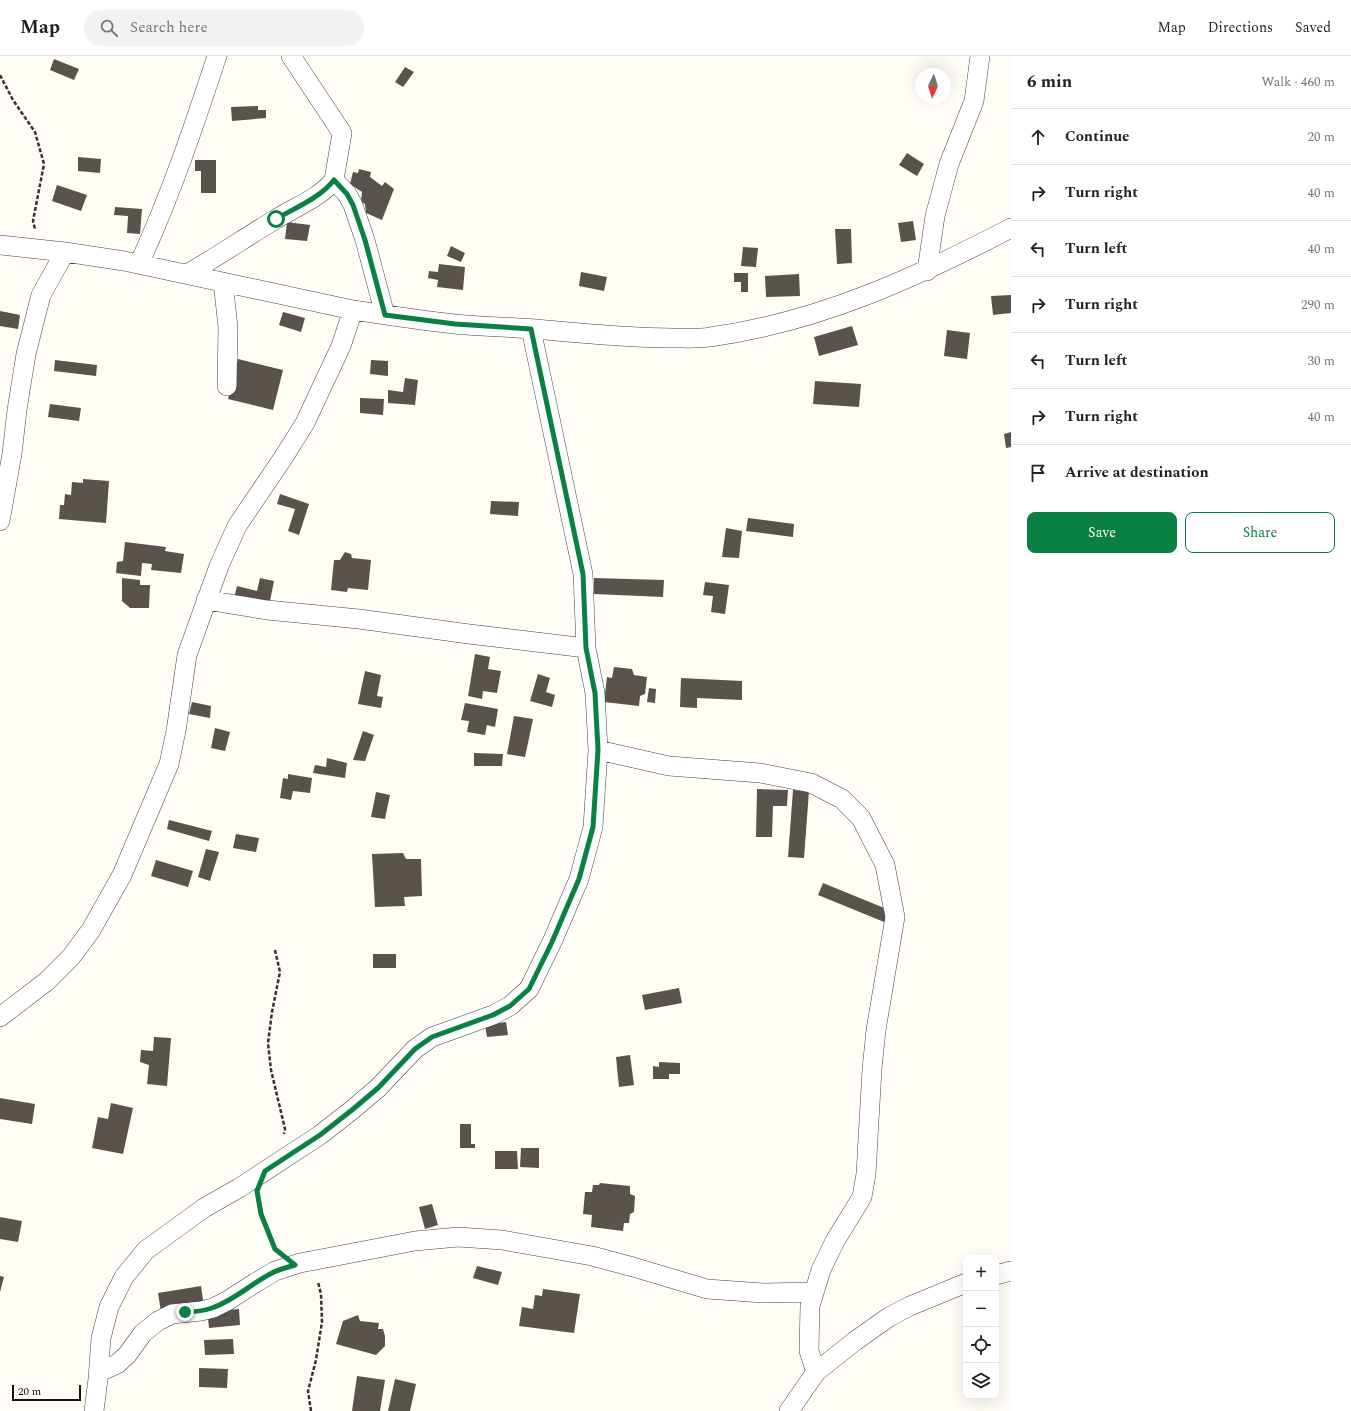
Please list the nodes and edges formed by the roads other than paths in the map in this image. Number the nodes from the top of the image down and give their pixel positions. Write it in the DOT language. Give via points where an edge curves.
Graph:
graph roads {
  1 [pos="217,56"];
  2 [pos="291,56"];
  3 [pos="980,56"];
  4 [pos="334,180"];
  5 [pos="1011,228"];
  6 [pos="0,245"];
  7 [pos="56,251"];
  8 [pos="139,264"];
  9 [pos="927,271"];
  10 [pos="187,274"];
  11 [pos="224,282"];
  12 [pos="353,310"];
  13 [pos="385,315"];
  14 [pos="531,329"];
  15 [pos="227,386"];
  16 [pos="0,521"];
  17 [pos="206,600"];
  18 [pos="586,648"];
  19 [pos="598,750"];
  20 [pos="0,1017"];
  21 [pos="1011,1271"];
  22 [pos="999,1274"];
  23 [pos="963,1284"];
  24 [pos="814,1292"];
  25 [pos="99,1372"];
  26 [pos="816,1372"];
  27 [pos="94,1411"];
  28 [pos="789,1411"];
  1 -- 8 [label="street" via="158,222"];
  2 -- 4 [label="street" via="342,133"];
  3 -- 9 [label="street" via="974,101 949,164 935,216"];
  4 -- 10 [label="street" via="305,203"];
  4 -- 13 [label="street" via="353,205"];
  5 -- 9 [label="street"];
  6 -- 7 [label="street"];
  7 -- 8 [label="street"];
  7 -- 16 [label="street" via="26,354"];
  8 -- 10 [label="street"];
  9 -- 14 [label="street" via="865,297 808,316 708,338 589,335"];
  10 -- 11 [label="street"];
  11 -- 12 [label="street"];
  11 -- 15 [label="street" via="228,327"];
  12 -- 13 [label="street"];
  12 -- 17 [label="street" via="341,346 305,422 237,526"];
  13 -- 14 [label="street" via="455,324"];
  14 -- 18 [label="street" via="583,574"];
  17 -- 18 [label="street" via="267,610"];
  17 -- 20 [label="street" via="187,655 169,764 122,875 91,930 71,957 48,980"];
  18 -- 19 [label="street" via="595,693"];
  19 -- 24 [label="street" via="669,766 760,773 811,783 842,799 861,818 885,865 895,917 876,1030 866,1174 862,1197 820,1270"];
  19 -- 25 [label="street" via="593,827 579,879 529,989 510,1006 493,1015 432,1037 415,1049 378,1088 320,1135 192,1217 146,1250 124,1277 109,1307 101,1338"];
  21 -- 22 [label="street"];
  23 -- 26 [label="street" via="890,1317"];
  24 -- 25 [label="street" via="707,1289 592,1256 502,1240 458,1237 415,1241 275,1271 213,1308 172,1314 158,1321 143,1333 117,1364"];
  24 -- 26 [label="street" via="810,1306 809,1351"];
  25 -- 27 [label="street"];
  26 -- 28 [label="street"];
}
